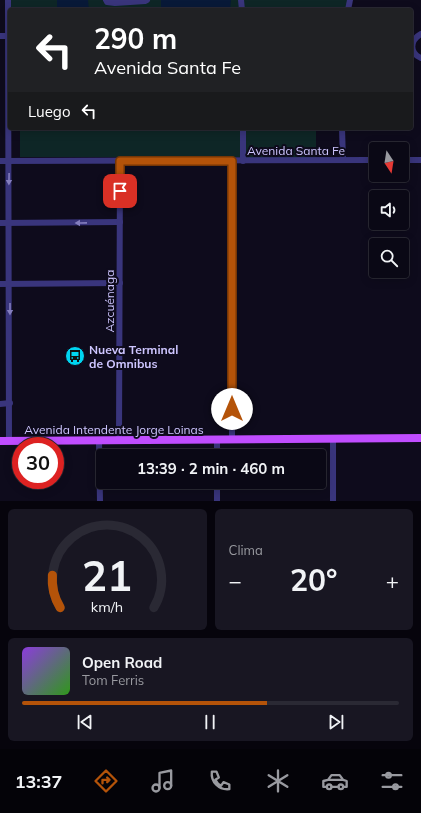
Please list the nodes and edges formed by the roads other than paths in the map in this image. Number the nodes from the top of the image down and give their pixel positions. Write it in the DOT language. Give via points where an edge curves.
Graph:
graph roads {
  1 [pos="8,0"];
  2 [pos="106,0"];
  3 [pos="147,0"];
  4 [pos="421,34"];
  5 [pos="0,36"];
  6 [pos="8,36"];
  7 [pos="413,42"];
  8 [pos="413,52"];
  9 [pos="421,58"];
  10 [pos="10,130"];
  11 [pos="243,130"];
  12 [pos="342,130"];
  13 [pos="343,160"];
  14 [pos="369,160"];
  15 [pos="409,160"];
  16 [pos="421,160"];
  17 [pos="0,161"];
  18 [pos="10,161"];
  19 [pos="120,161"];
  20 [pos="232,161"];
  21 [pos="243,161"];
  22 [pos="120,222"];
  23 [pos="0,223"];
  24 [pos="9,223"];
  25 [pos="0,284"];
  26 [pos="10,284"];
  27 [pos="120,284"];
  28 [pos="10,403"];
  29 [pos="0,404"];
  30 [pos="333,438"];
  31 [pos="421,438"];
  32 [pos="119,440"];
  33 [pos="216,440"];
  34 [pos="232,440"];
  35 [pos="0,441"];
  36 [pos="9,441"];
  37 [pos="100,441"];
  38 [pos="217,449"];
  39 [pos="217,489"];
  40 [pos="100,501"];
  41 [pos="217,501"];
  42 [pos="333,501"];
  1 -- 6 [label="street"];
  2 -- 3 [label="street" via="115,3"];
  4 -- 7 [label="street"];
  5 -- 6 [label="street"];
  8 -- 9 [label="street"];
  10 -- 18 [label="street"];
  11 -- 21 [label="street"];
  12 -- 13 [label="street"];
  13 -- 14 [label="street, Avenida Santa Fe"];
  13 -- 21 [label="street, Avenida Santa Fe"];
  15 -- 16 [label="street"];
  17 -- 18 [label="street, Avenida Santa Fe"];
  18 -- 19 [label="street, Avenida Santa Fe"];
  18 -- 24 [label="street, one-way"];
  19 -- 20 [label="street, Avenida Santa Fe"];
  19 -- 22 [label="street, Azcuénaga"];
  20 -- 21 [label="street, Avenida Santa Fe"];
  20 -- 34 [label="street"];
  22 -- 24 [label="street, one-way"];
  22 -- 27 [label="street, Azcuénaga"];
  23 -- 24 [label="street"];
  24 -- 26 [label="street"];
  25 -- 26 [label="street"];
  26 -- 27 [label="street"];
  26 -- 28 [label="street, one-way"];
  27 -- 32 [label="street, Azcuénaga"];
  28 -- 29 [label="street"];
  28 -- 36 [label="street"];
  30 -- 31 [label="main road, Avenida Intendente Jorge Loinas"];
  30 -- 34 [label="main road, Avenida Intendente Jorge Loinas"];
  30 -- 42 [label="street"];
  32 -- 33 [label="main road, Avenida Intendente Jorge Loinas"];
  32 -- 37 [label="main road, Avenida Intendente Jorge Loinas"];
  33 -- 34 [label="main road, Avenida Intendente Jorge Loinas"];
  33 -- 38 [label="street"];
  35 -- 36 [label="main road, Avenida Intendente Jorge Loinas"];
  36 -- 37 [label="main road, Avenida Intendente Jorge Loinas"];
  37 -- 40 [label="street"];
  39 -- 41 [label="street"];
}
